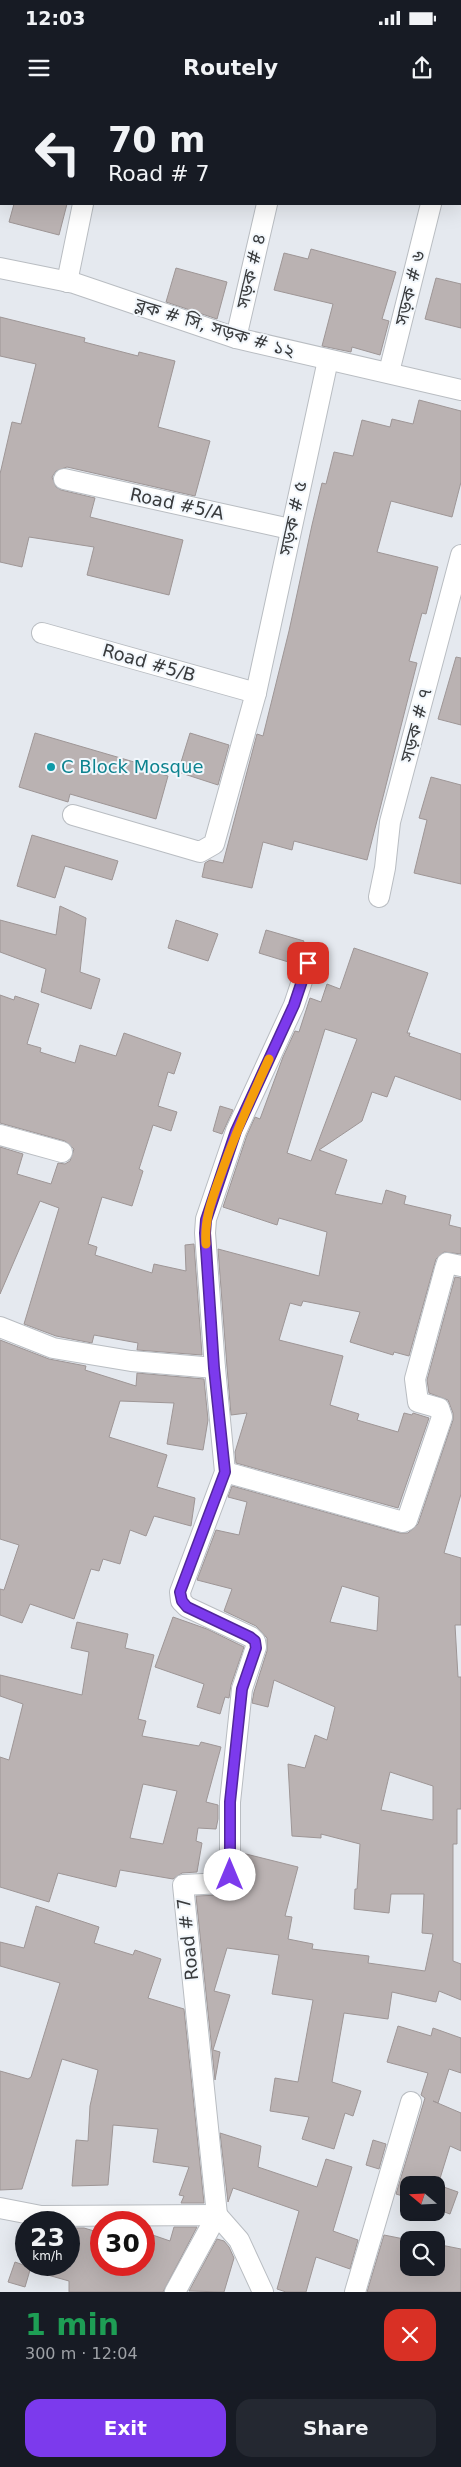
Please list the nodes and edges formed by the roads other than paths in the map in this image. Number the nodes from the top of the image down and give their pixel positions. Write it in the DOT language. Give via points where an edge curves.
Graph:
graph roads {
  1 [pos="83,205"];
  2 [pos="267,205"];
  3 [pos="431,205"];
  4 [pos="0,268"];
  5 [pos="66,282"];
  6 [pos="236,338"];
  7 [pos="328,360"];
  8 [pos="389,372"];
  9 [pos="461,390"];
  10 [pos="64,479"];
  11 [pos="290,529"];
  12 [pos="461,555"];
  13 [pos="42,633"];
  14 [pos="257,685"];
  15 [pos="73,814"];
  16 [pos="379,896"];
  17 [pos="308,963"];
  18 [pos="0,1134"];
  19 [pos="62,1152"];
  20 [pos="461,1266"];
  21 [pos="0,1327"];
  22 [pos="214,1368"];
  23 [pos="225,1472"];
  24 [pos="411,2102"];
  25 [pos="0,2208"];
  26 [pos="217,2215"];
  27 [pos="175,2292"];
  28 [pos="263,2292"];
  29 [pos="355,2292"];
  1 -- 5 [label="street"];
  2 -- 6 [label="street, সড়ক # ৪"];
  3 -- 8 [label="street, সড়ক # ৬"];
  4 -- 5 [label="street, ব্লক # সি, সড়ক # ১২"];
  5 -- 6 [label="street, ব্লক # সি, সড়ক # ১২"];
  6 -- 7 [label="street, ব্লক # সি, সড়ক # ১২"];
  7 -- 8 [label="street, ব্লক # সি, সড়ক # ১২"];
  7 -- 11 [label="street, সড়ক # ৫"];
  8 -- 9 [label="street, ব্লক # সি, সড়ক # ১২"];
  10 -- 11 [label="street, Road #5/A"];
  11 -- 14 [label="street, সড়ক # ৫"];
  12 -- 16 [label="street, সড়ক # ৭" via="390,822"];
  13 -- 14 [label="street, Road #5/B"];
  14 -- 15 [label="street, সড়ক # ৫" via="219,833 208,850 200,852"];
  17 -- 22 [label="street" via="294,1005 236,1131 206,1220"];
  18 -- 19 [label="street"];
  20 -- 23 [label="street" via="447,1263 415,1378 418,1402 439,1408 442,1417 407,1520 403,1522"];
  21 -- 22 [label="street" via="53,1348 131,1361"];
  22 -- 23 [label="street"];
  23 -- 26 [label="street, Road # 7" via="180,1592 187,1607 250,1637 256,1648 242,1689 230,1802 230,1875 223,1884 183,1885"];
  24 -- 29 [label="street"];
  25 -- 26 [label="street" via="41,2216"];
  26 -- 27 [label="street"];
  26 -- 28 [label="street" via="239,2240"];
}
